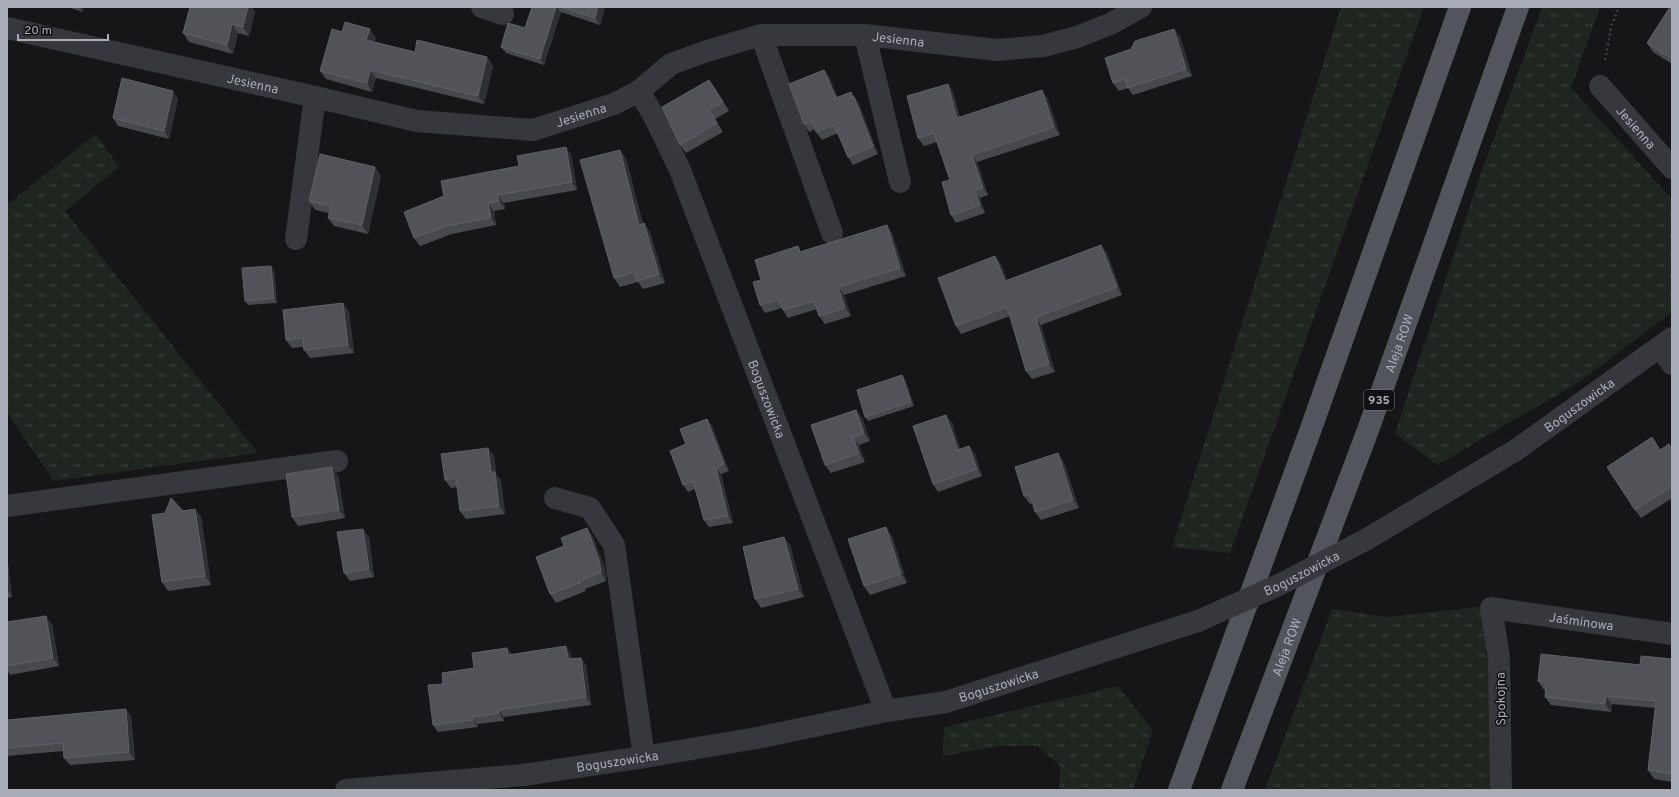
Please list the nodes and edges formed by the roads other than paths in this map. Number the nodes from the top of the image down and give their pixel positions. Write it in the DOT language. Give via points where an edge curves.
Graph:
graph roads {
  1 [pos="482,7"];
  2 [pos="1141,7"];
  3 [pos="1460,7"];
  4 [pos="1518,7"];
  5 [pos="503,14"];
  6 [pos="7,28"];
  7 [pos="761,35"];
  8 [pos="865,35"];
  9 [pos="1600,86"];
  10 [pos="639,91"];
  11 [pos="315,96"];
  12 [pos="1672,168"];
  13 [pos="900,182"];
  14 [pos="832,233"];
  15 [pos="296,239"];
  16 [pos="1668,349"];
  17 [pos="338,461"];
  18 [pos="555,498"];
  19 [pos="7,506"];
  20 [pos="1491,608"];
  21 [pos="1672,634"];
  22 [pos="886,711"];
  23 [pos="644,757"];
  24 [pos="346,790"];
  25 [pos="1179,790"];
  26 [pos="1232,790"];
  27 [pos="1501,790"];
  1 -- 5 [label="street"];
  2 -- 8 [label="street, Jesienna" via="1077,38 1043,46 997,50"];
  3 -- 25 [label="main road" via="1313,423"];
  4 -- 26 [label="main road, Aleja ROW / 935" via="1371,423"];
  6 -- 11 [label="street, Jesienna"];
  7 -- 8 [label="street, Jesienna"];
  7 -- 10 [label="street, Jesienna" via="671,64"];
  7 -- 14 [label="street"];
  8 -- 13 [label="street"];
  9 -- 12 [label="street, Jesienna"];
  10 -- 11 [label="street, Jesienna" via="614,104 533,130 417,121"];
  10 -- 22 [label="street, Boguszowicka" via="680,170"];
  11 -- 15 [label="street"];
  16 -- 22 [label="street, Boguszowicka, bridge" via="1516,450 1367,539 1282,584 1198,621 946,702"];
  17 -- 19 [label="street"];
  18 -- 23 [label="street" via="590,508 614,545"];
  20 -- 21 [label="street, Jaśminowa"];
  20 -- 27 [label="street, Spokojna" via="1499,657"];
  22 -- 23 [label="street, Boguszowicka" via="757,738"];
  23 -- 24 [label="street, Boguszowicka" via="523,775"];
}
